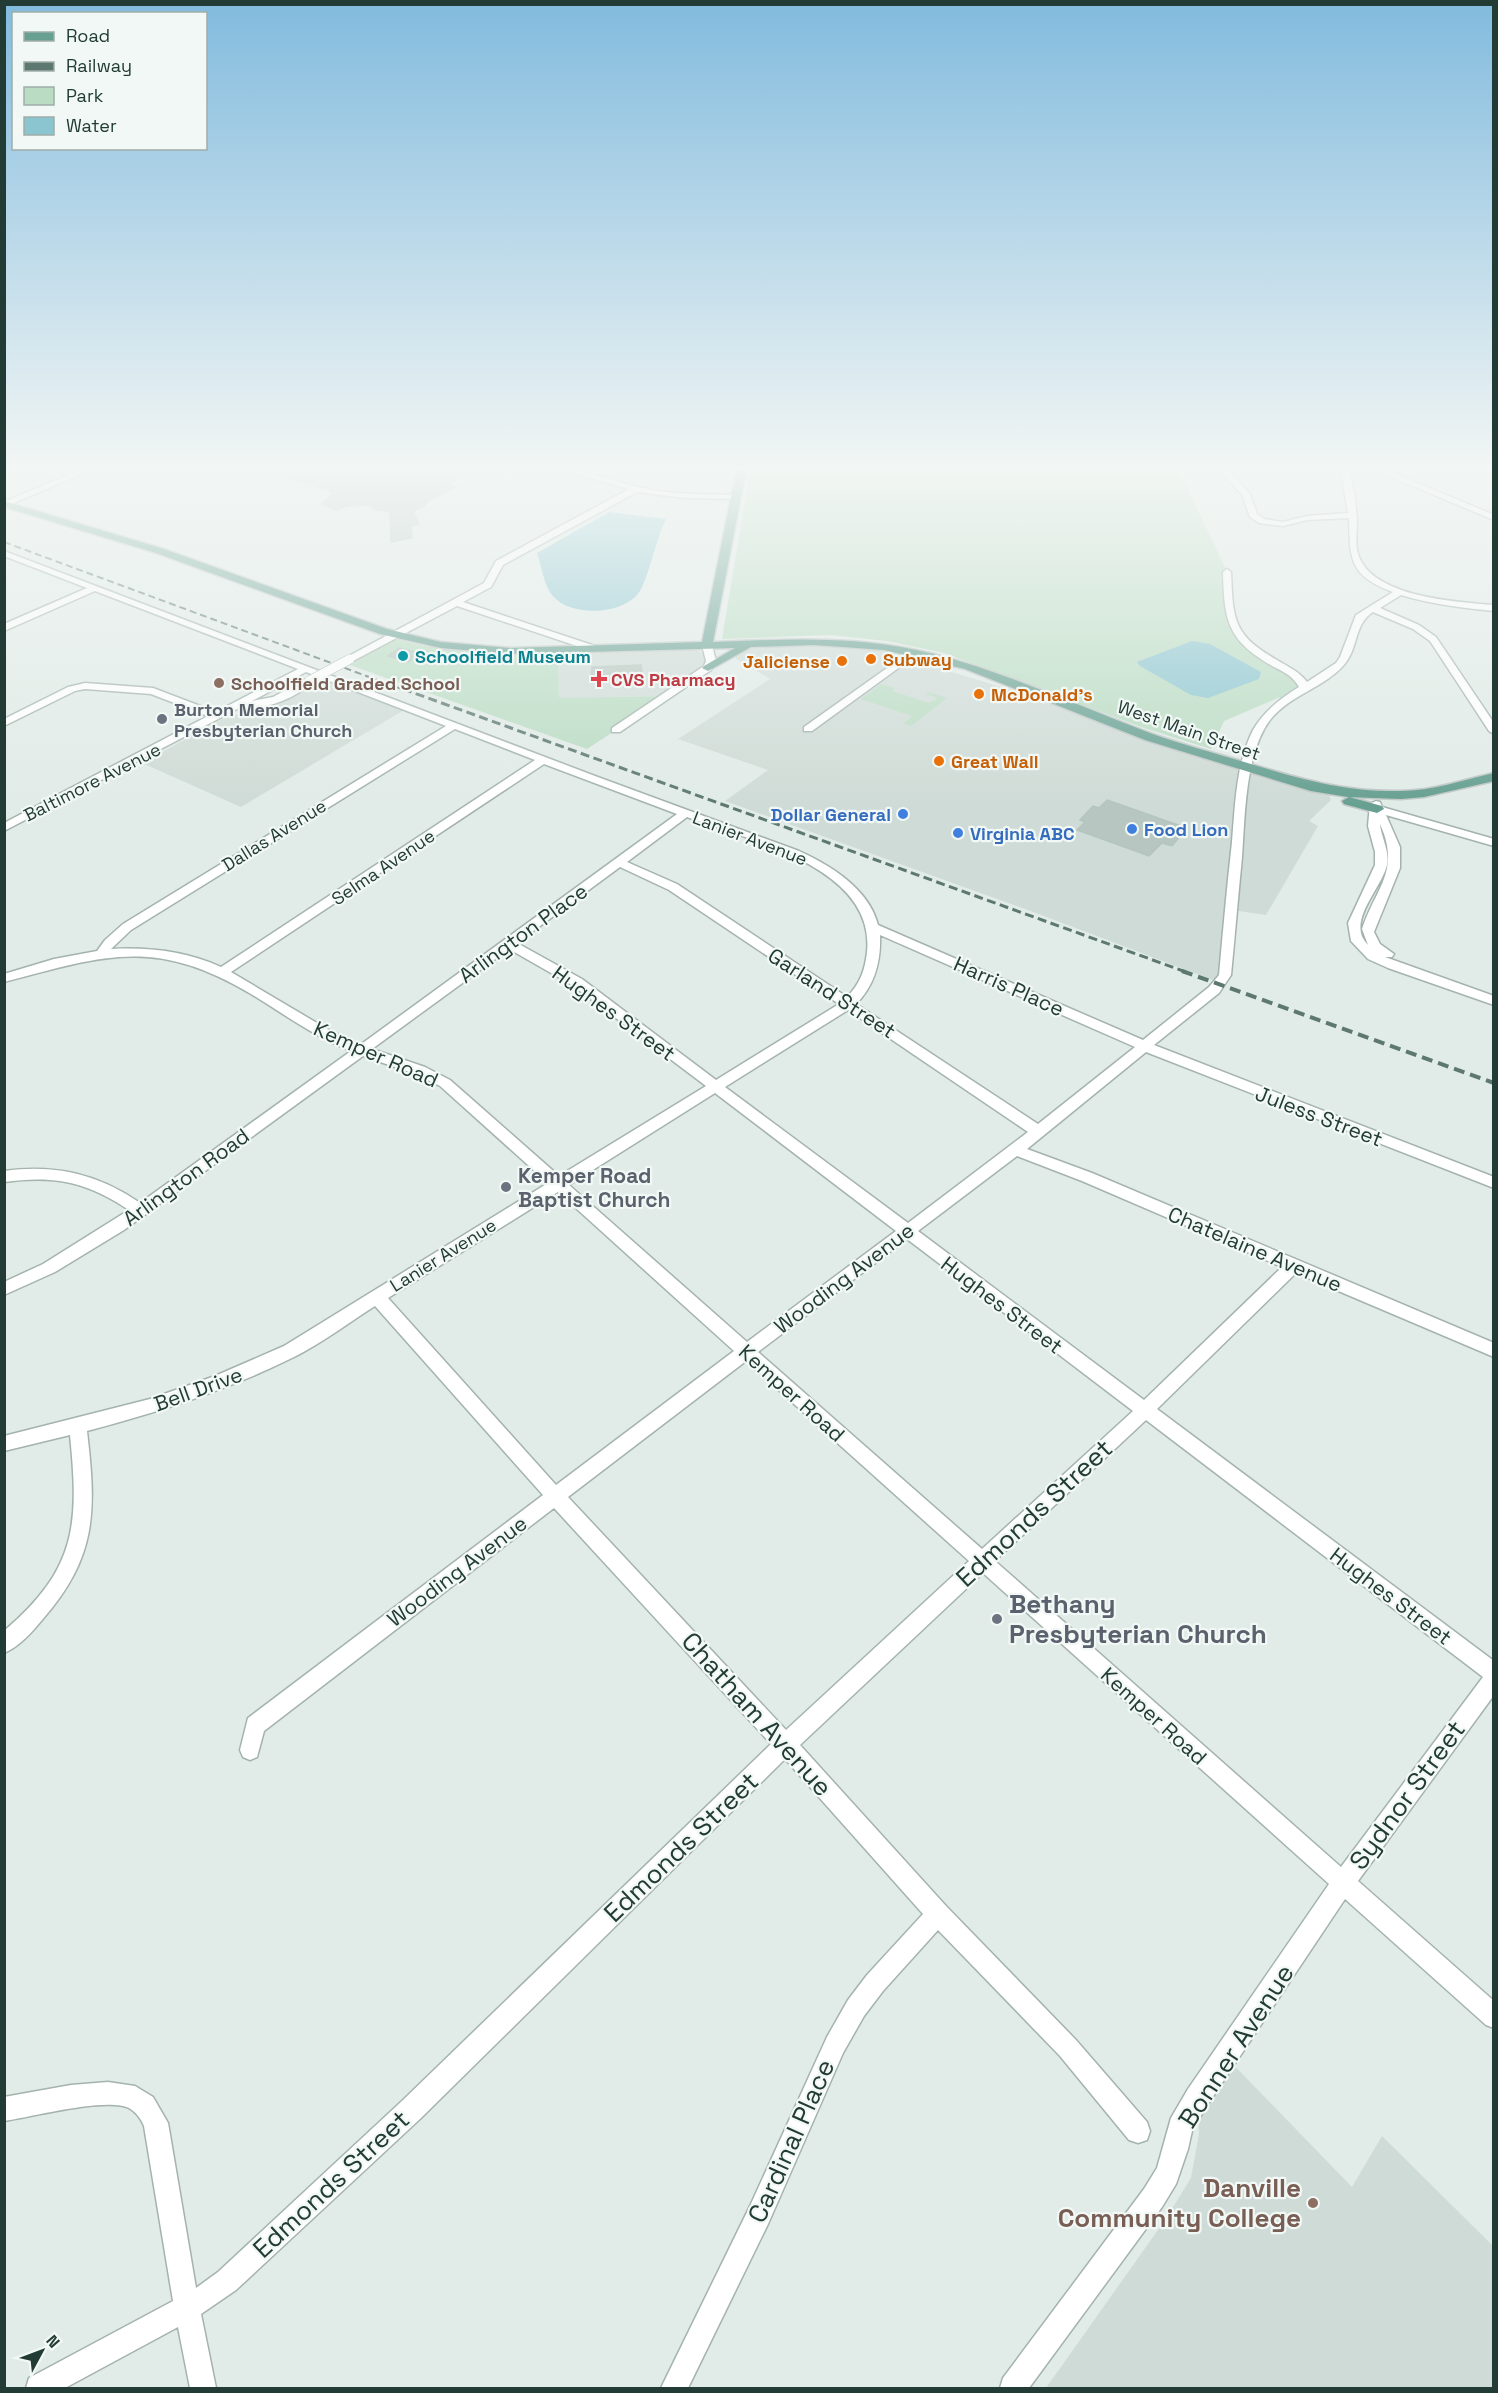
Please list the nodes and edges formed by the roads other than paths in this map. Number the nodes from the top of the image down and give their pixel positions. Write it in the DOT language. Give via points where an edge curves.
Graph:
graph roads {
  1 [pos="82,583"];
  2 [pos="248,583"];
  3 [pos="489,583"];
  4 [pos="719,583"];
  5 [pos="1227,583"];
  6 [pos="1380,583"];
  7 [pos="95,588"];
  8 [pos="1401,591"];
  9 [pos="455,602"];
  10 [pos="1372,608"];
  11 [pos="1494,608"];
  12 [pos="4,628"];
  13 [pos="393,635"];
  14 [pos="749,644"];
  15 [pos="707,645"];
  16 [pos="595,649"];
  17 [pos="914,653"];
  18 [pos="307,668"];
  19 [pos="708,668"];
  20 [pos="1305,688"];
  21 [pos="241,702"];
  22 [pos="216,716"];
  23 [pos="4,723"];
  24 [pos="455,725"];
  25 [pos="808,729"];
  26 [pos="616,730"];
  27 [pos="1494,731"];
  28 [pos="543,760"];
  29 [pos="1246,769"];
  30 [pos="1494,777"];
  31 [pos="1376,802"];
  32 [pos="685,813"];
  33 [pos="1403,815"];
  34 [pos="4,828"];
  35 [pos="1494,835"];
  36 [pos="1494,843"];
  37 [pos="1381,858"];
  38 [pos="1395,861"];
  39 [pos="620,863"];
  40 [pos="1371,888"];
  41 [pos="1386,892"];
  42 [pos="1356,919"];
  43 [pos="1370,923"];
  44 [pos="873,927"];
  45 [pos="507,943"];
  46 [pos="101,954"];
  47 [pos="1402,965"];
  48 [pos="221,973"];
  49 [pos="4,978"];
  50 [pos="1494,991"];
  51 [pos="1494,1001"];
  52 [pos="848,1004"];
  53 [pos="1146,1047"];
  54 [pos="359,1051"];
  55 [pos="714,1088"];
  56 [pos="1039,1132"];
  57 [pos="1016,1150"];
  58 [pos="4,1177"];
  59 [pos="558,1183"];
  60 [pos="1494,1183"];
  61 [pos="140,1210"];
  62 [pos="906,1232"];
  63 [pos="1293,1266"];
  64 [pos="4,1289"];
  65 [pos="377,1297"];
  66 [pos="1494,1350"];
  67 [pos="745,1352"];
  68 [pos="1144,1411"];
  69 [pos="78,1427"];
  70 [pos="4,1444"];
  71 [pos="555,1496"];
  72 [pos="981,1563"];
  73 [pos="4,1644"];
  74 [pos="1494,1673"];
  75 [pos="1494,1678"];
  76 [pos="786,1744"];
  77 [pos="250,1750"];
  78 [pos="1343,1883"];
  79 [pos="938,1914"];
  80 [pos="1494,2017"];
  81 [pos="4,2109"];
  82 [pos="1138,2131"];
  83 [pos="188,2308"];
  84 [pos="39,2388"];
  85 [pos="203,2388"];
  86 [pos="674,2388"];
  87 [pos="1014,2388"];
  1 -- 7 [label="street, Lanier Avenue"];
  2 -- 13 [label="main road, West Main Street"];
  3 -- 9 [label="street"];
  4 -- 15 [label="main road"];
  5 -- 20 [label="street" via="1228,608 1237,636 1253,651 1296,675"];
  6 -- 8 [label="street"];
  7 -- 12 [label="street"];
  7 -- 18 [label="street, Lanier Avenue"];
  8 -- 10 [label="street, Wooding Avenue"];
  8 -- 11 [label="street" via="1434,601"];
  9 -- 13 [label="street"];
  9 -- 16 [label="street"];
  10 -- 20 [label="street, Wooding Avenue" via="1355,623 1346,657"];
  10 -- 27 [label="street" via="1433,639"];
  13 -- 16 [label="main road, West Main Street" via="468,649"];
  13 -- 21 [label="street, bridge" via="268,703"];
  14 -- 15 [label="main road, West Main Street"];
  14 -- 17 [label="main road, West Main Street" via="837,643"];
  14 -- 19 [label="main road"];
  15 -- 16 [label="main road, West Main Street"];
  15 -- 19 [label="street" via="711,661"];
  17 -- 25 [label="street"];
  17 -- 29 [label="main road, West Main Street" via="969,667 1122,728"];
  18 -- 21 [label="street, Baltimore Avenue"];
  18 -- 24 [label="street, Lanier Avenue"];
  19 -- 26 [label="street"];
  20 -- 29 [label="street, Wooding Avenue" via="1263,721"];
  21 -- 22 [label="street, Baltimore Avenue"];
  22 -- 23 [label="street" via="153,691 86,686 72,689"];
  22 -- 34 [label="street, Baltimore Avenue"];
  24 -- 28 [label="street, Lanier Avenue"];
  24 -- 46 [label="street, Dallas Avenue" via="127,927"];
  28 -- 32 [label="street, Lanier Avenue"];
  28 -- 48 [label="street, Selma Avenue"];
  29 -- 31 [label="main road, West Main Street"];
  29 -- 53 [label="street, Wooding Avenue" via="1225,975 1214,990"];
  30 -- 31 [label="main road"];
  31 -- 33 [label="street"];
  31 -- 37 [label="street" via="1374,826"];
  31 -- 38 [label="street" via="1390,829"];
  32 -- 39 [label="street, Arlington Place"];
  32 -- 44 [label="street, Lanier Avenue" via="822,866 855,894"];
  33 -- 35 [label="street" via="1424,816"];
  33 -- 36 [label="street"];
  37 -- 38 [label="street"];
  37 -- 40 [label="street"];
  38 -- 41 [label="street" via="1395,872"];
  39 -- 45 [label="street, Arlington Place"];
  39 -- 52 [label="street, Garland Street" via="673,887"];
  40 -- 41 [label="street"];
  40 -- 42 [label="street"];
  41 -- 43 [label="street"];
  42 -- 43 [label="street"];
  42 -- 47 [label="street" via="1354,932 1360,945 1372,956"];
  43 -- 47 [label="street" via="1368,932 1375,946"];
  44 -- 52 [label="street, Lanier Avenue" via="871,971"];
  44 -- 53 [label="street, Harris Place"];
  45 -- 54 [label="street, Arlington Place"];
  45 -- 55 [label="street, Hughes Street" via="577,982"];
  46 -- 48 [label="street, Kemper Road" via="163,954 195,961"];
  46 -- 49 [label="street, Kemper Road"];
  47 -- 50 [label="street"];
  47 -- 51 [label="street"];
  48 -- 54 [label="street, Kemper Road"];
  52 -- 55 [label="street, Lanier Avenue"];
  52 -- 56 [label="street, Garland Street"];
  53 -- 56 [label="street, Wooding Avenue"];
  53 -- 60 [label="street, Juless Street"];
  54 -- 59 [label="street, Kemper Road" via="445,1083"];
  54 -- 61 [label="street, Arlington Road"];
  55 -- 59 [label="street, Lanier Avenue"];
  55 -- 62 [label="street, Hughes Street"];
  56 -- 57 [label="street, Wooding Avenue"];
  57 -- 62 [label="street, Wooding Avenue"];
  57 -- 63 [label="street, Chatelaine Avenue"];
  58 -- 61 [label="street" via="40,1173 79,1177"];
  59 -- 65 [label="street, Lanier Avenue"];
  59 -- 67 [label="street, Kemper Road"];
  61 -- 64 [label="street, Arlington Road" via="89,1246"];
  62 -- 67 [label="street, Wooding Avenue"];
  62 -- 68 [label="street, Hughes Street"];
  63 -- 66 [label="street, Chatelaine Avenue"];
  63 -- 68 [label="street, Edmonds Street"];
  65 -- 69 [label="street, Bell Drive" via="290,1351 247,1372 160,1404"];
  65 -- 71 [label="street, Chatham Avenue"];
  67 -- 71 [label="street, Wooding Avenue"];
  67 -- 72 [label="street, Kemper Road"];
  68 -- 72 [label="street, Edmonds Street"];
  68 -- 74 [label="street, Hughes Street"];
  69 -- 70 [label="street, Bell Drive"];
  69 -- 73 [label="street" via="82,1521 77,1543 54,1589"];
  71 -- 76 [label="street, Chatham Avenue"];
  71 -- 77 [label="street, Wooding Avenue" via="255,1725"];
  72 -- 76 [label="street, Edmonds Street"];
  72 -- 78 [label="street, Kemper Road"];
  75 -- 78 [label="street, Sydnor Street"];
  76 -- 79 [label="street, Chatham Avenue"];
  76 -- 83 [label="street, Edmonds Street" via="403,2116 227,2281"];
  78 -- 80 [label="street, Kemper Road"];
  78 -- 87 [label="street, Bonner Avenue" via="1197,2098 1180,2127 1167,2175 1153,2198"];
  79 -- 82 [label="street, Chatham Avenue" via="1068,2048"];
  79 -- 86 [label="street, Cardinal Place" via="875,1983 835,2044 759,2215"];
  81 -- 83 [label="street" via="117,2092 148,2108 156,2122"];
  83 -- 84 [label="street, Edmonds Street"];
  83 -- 85 [label="street"];
}
